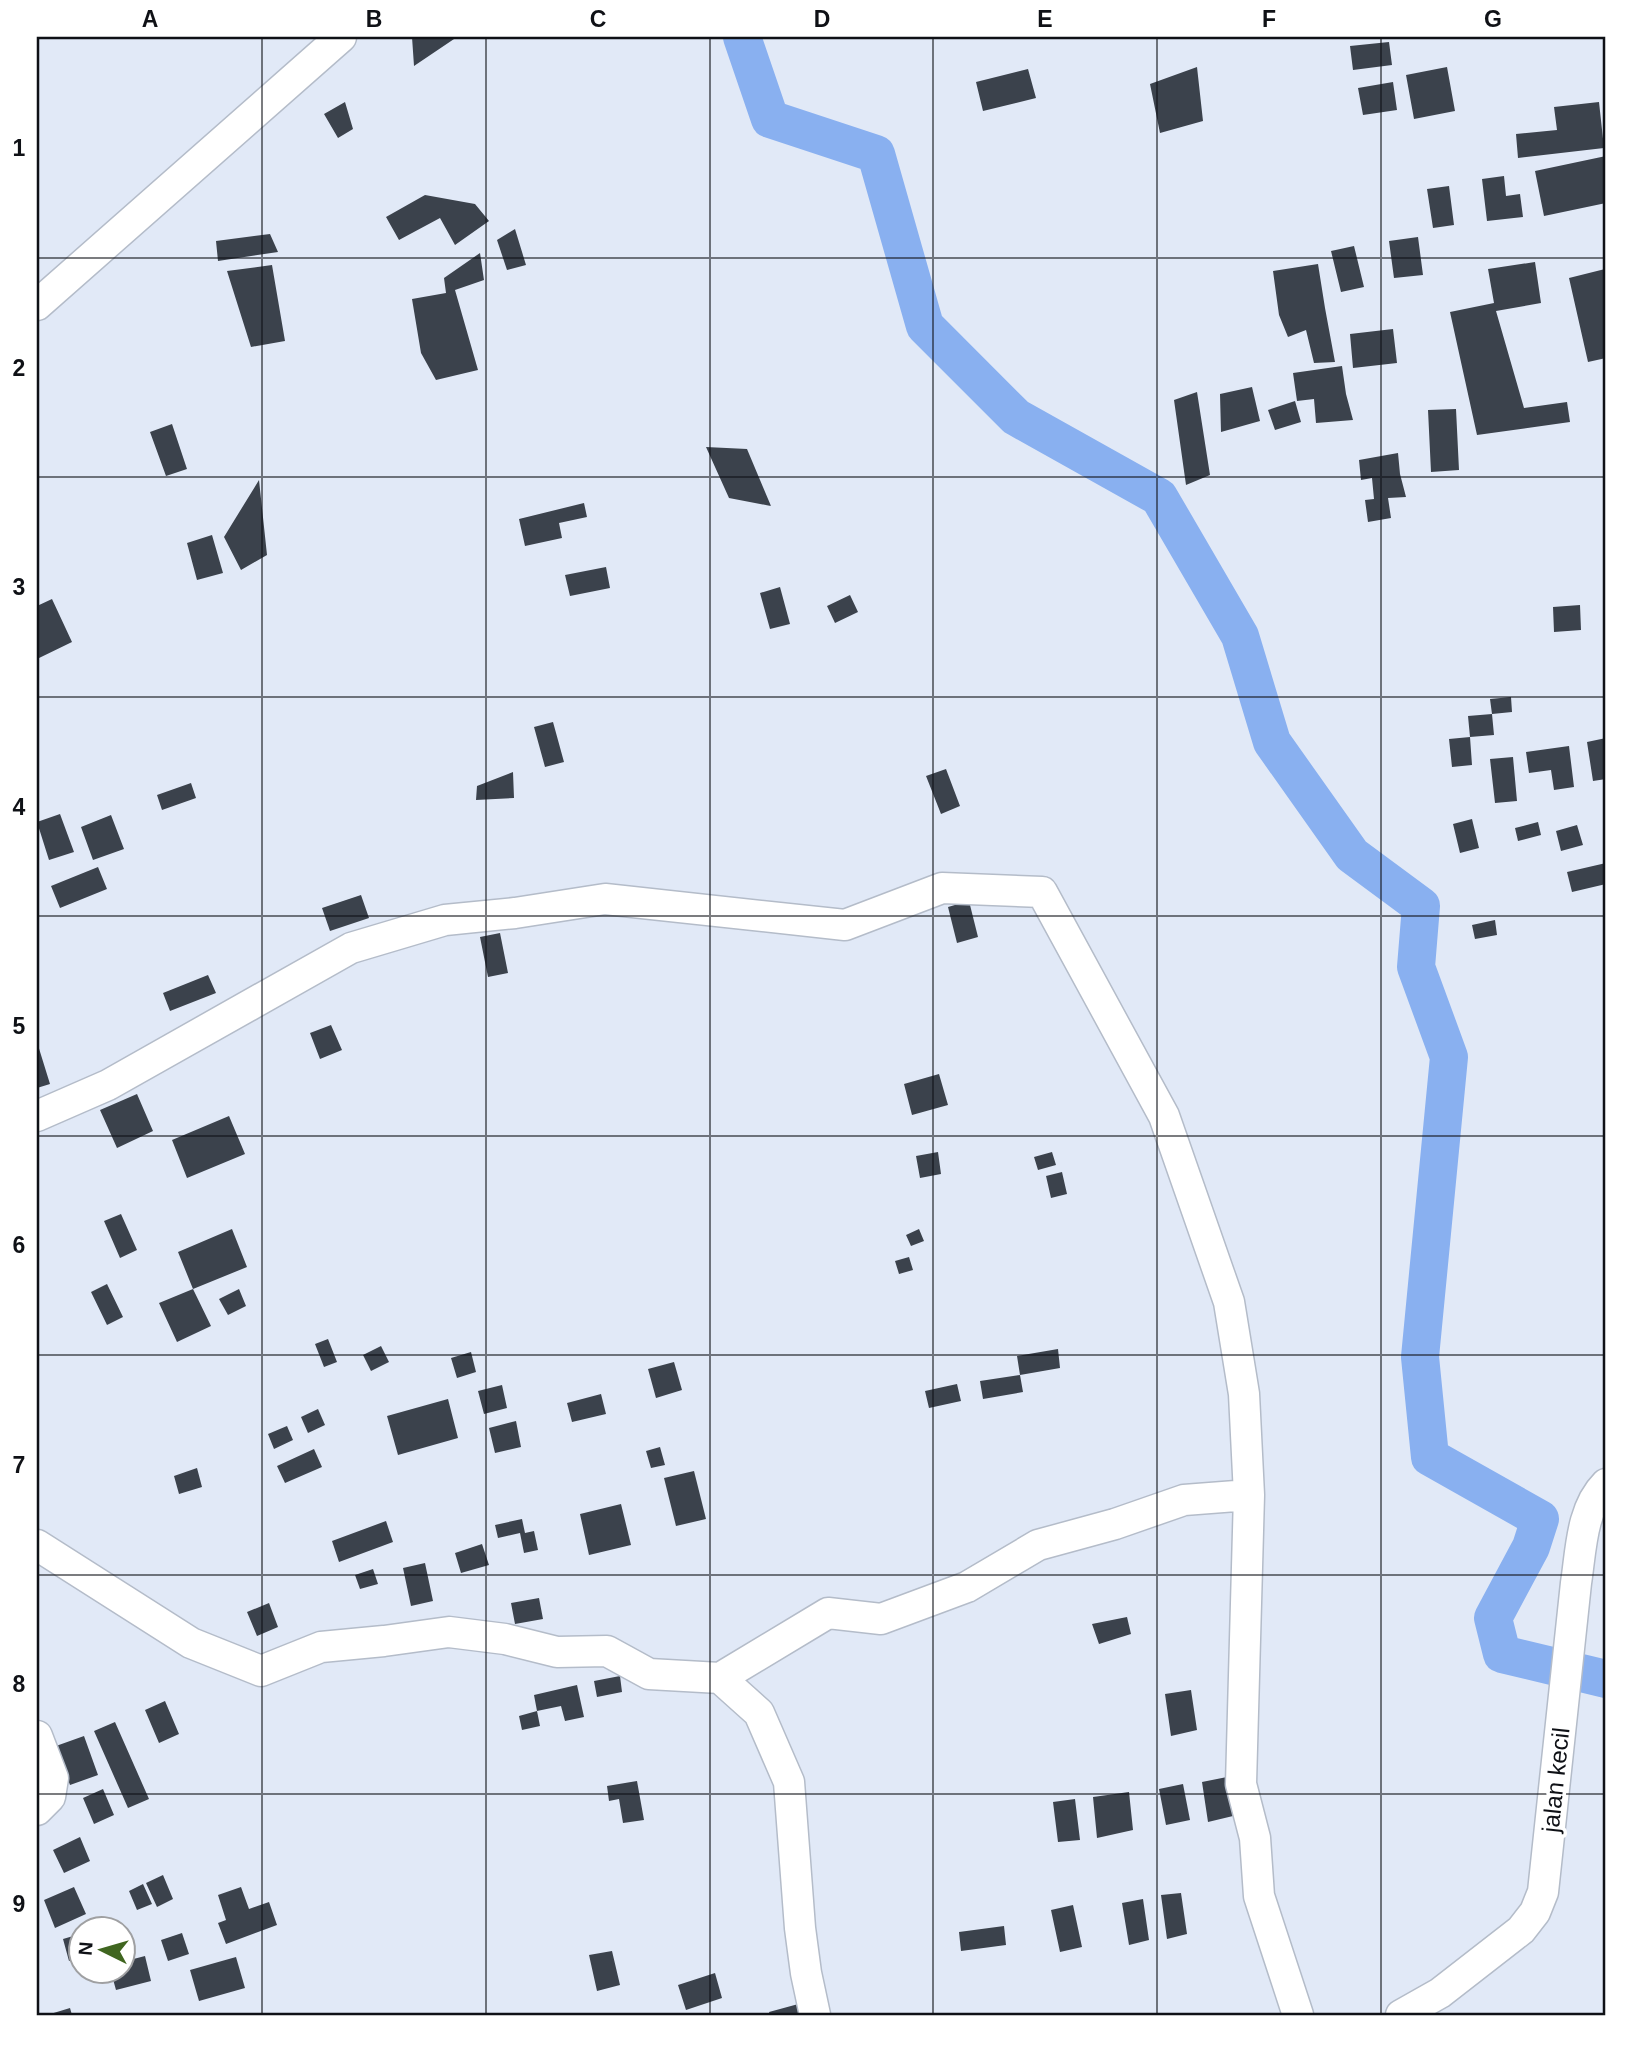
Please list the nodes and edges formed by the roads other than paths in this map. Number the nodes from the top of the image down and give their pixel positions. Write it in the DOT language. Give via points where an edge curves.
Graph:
graph roads {
  1 [pos="341,37"];
  2 [pos="37,306"];
  3 [pos="37,1116"];
  4 [pos="1606,1484"];
  5 [pos="1249,1494"];
  6 [pos="37,1545"];
  7 [pos="720,1678"];
  8 [pos="37,1736"];
  9 [pos="37,1810"];
  10 [pos="815,2015"];
  11 [pos="1298,2015"];
  12 [pos="1401,2015"];
  1 -- 2 [label="street"];
  3 -- 5 [label="street" via="108,1085 351,948 445,920 605,899 845,925 942,888 1042,892 1164,1116 1229,1302 1244,1394"];
  4 -- 12 [label="street, jalan kecil" via="1590,1507 1582,1547 1543,1892 1521,1930 1440,1993"];
  5 -- 7 [label="street" via="1184,1500 1038,1545 967,1587 881,1619 828,1613"];
  5 -- 11 [label="street" via="1241,1784 1255,1838 1259,1895"];
  6 -- 7 [label="street" via="191,1643 261,1671 321,1647 449,1632 557,1652 607,1651 649,1674"];
  7 -- 10 [label="street" via="759,1713 789,1782 800,1928"];
  8 -- 9 [label="street" via="53,1778 50,1797"];
}
